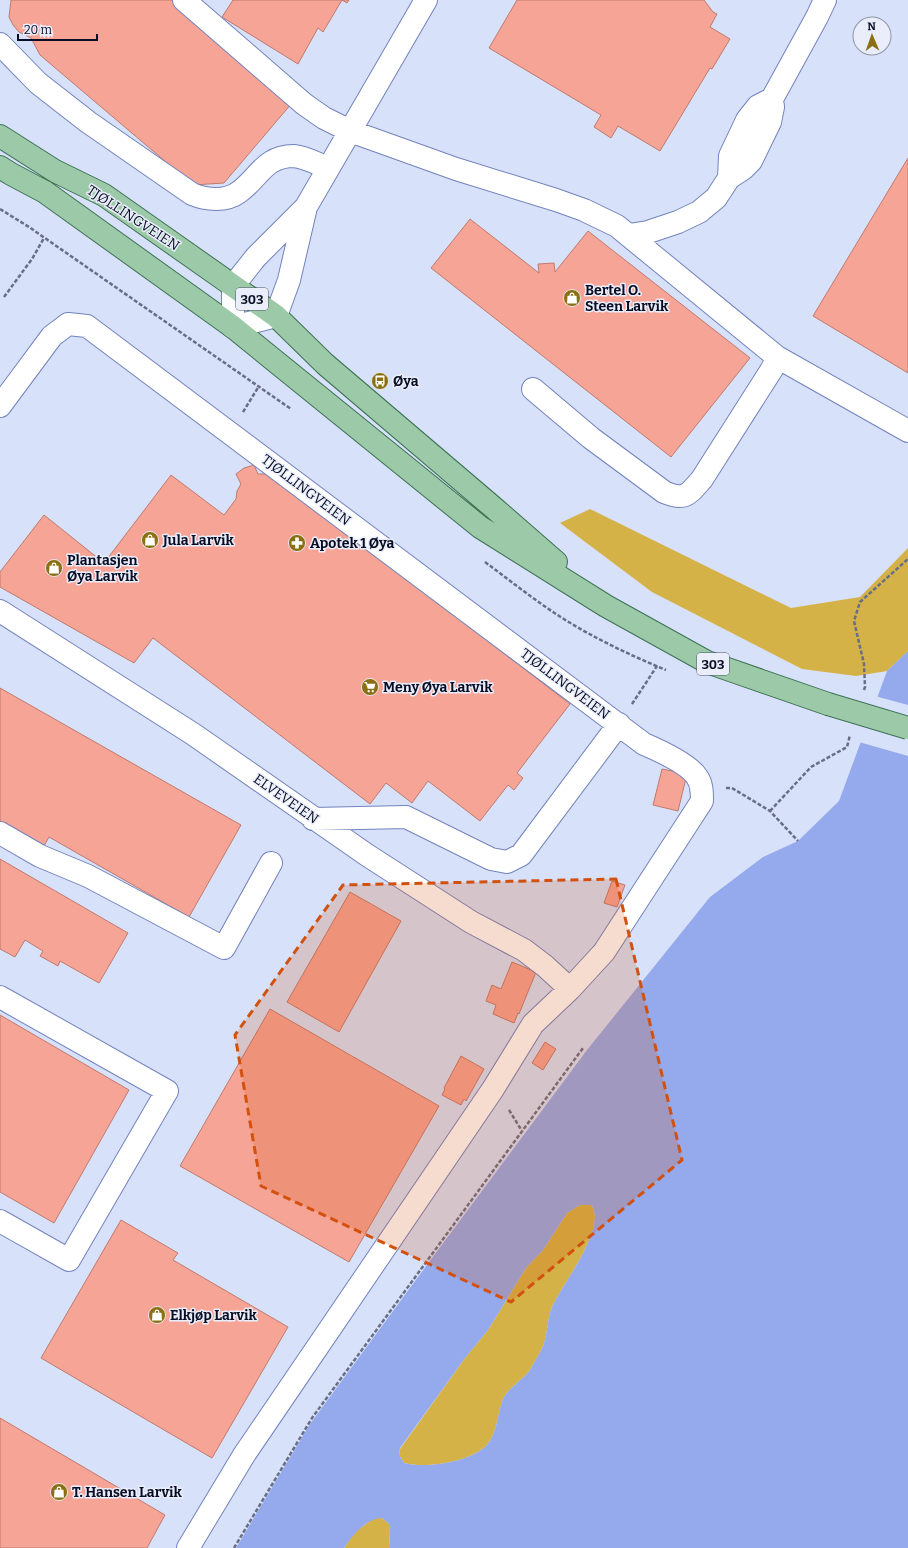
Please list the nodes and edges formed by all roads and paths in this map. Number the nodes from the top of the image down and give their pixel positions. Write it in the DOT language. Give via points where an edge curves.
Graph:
graph roads {
  1 [pos="184,0"];
  2 [pos="426,0"];
  3 [pos="825,0"];
  4 [pos="0,44"];
  5 [pos="350,131"];
  6 [pos="0,136"];
  7 [pos="0,166"];
  8 [pos="328,168"];
  9 [pos="306,207"];
  10 [pos="0,209"];
  11 [pos="629,235"];
  12 [pos="44,238"];
  13 [pos="233,286"];
  14 [pos="4,297"];
  15 [pos="276,316"];
  16 [pos="233,327"];
  17 [pos="777,357"];
  18 [pos="259,386"];
  19 [pos="533,389"];
  20 [pos="0,406"];
  21 [pos="293,410"];
  22 [pos="908,431"];
  23 [pos="230,432"];
  24 [pos="484,561"];
  25 [pos="606,606"];
  26 [pos="0,611"];
  27 [pos="619,724"];
  28 [pos="908,728"];
  29 [pos="702,788"];
  30 [pos="313,819"];
  31 [pos="0,833"];
  32 [pos="798,841"];
  33 [pos="271,863"];
  34 [pos="570,989"];
  35 [pos="0,997"];
  36 [pos="584,1048"];
  37 [pos="0,1221"];
  38 [pos="188,1548"];
  39 [pos="234,1548"];
  1 -- 5 [label="lane" via="304,104"];
  2 -- 5 [label="lane"];
  3 -- 11 [label="lane" via="772,99 758,106 747,120 730,156 729,178 716,198 699,212 678,222"];
  4 -- 8 [label="lane" via="38,83 88,122 192,194 202,198 231,196 239,192 268,162 281,158 302,157"];
  5 -- 8 [label="lane"];
  5 -- 11 [label="lane" via="456,169 578,208 617,226"];
  6 -- 13 [label="main road, TJØLLINGVEIEN / 303" via="55,171 104,195"];
  7 -- 16 [label="main road, TJØLLINGVEIEN / 303" via="45,192"];
  8 -- 9 [label="lane"];
  9 -- 13 [label="lane" via="256,257"];
  9 -- 15 [label="lane" via="289,280"];
  10 -- 12 [label="path"];
  11 -- 17 [label="lane"];
  12 -- 14 [label="path"];
  12 -- 18 [label="path"];
  13 -- 15 [label="main road, TJØLLINGVEIEN / 303"];
  13 -- 16 [label="lane"];
  15 -- 16 [label="lane"];
  15 -- 25 [label="main road, TJØLLINGVEIEN / 303" via="325,364"];
  16 -- 25 [label="main road, TJØLLINGVEIEN / 303" via="480,527"];
  17 -- 19 [label="lane" via="772,369 702,479 691,492 676,497 664,492 591,438"];
  17 -- 22 [label="lane"];
  18 -- 21 [label="path"];
  18 -- 23 [label="path"];
  20 -- 23 [label="lane, TJØLLINGVEIEN" via="52,336 68,324 86,326"];
  23 -- 27 [label="lane, TJØLLINGVEIEN"];
  24 -- 27 [label="path" via="567,621 657,666"];
  25 -- 28 [label="main road, TJØLLINGVEIEN / 303, bridge" via="707,662 828,704"];
  26 -- 30 [label="lane, ELVEVEIEN" via="193,734"];
  27 -- 29 [label="lane, TJØLLINGVEIEN" via="644,744 683,764 697,776"];
  27 -- 30 [label="lane" via="521,854 506,862 491,859 406,817"];
  29 -- 32 [label="path" via="732,788 770,811"];
  29 -- 34 [label="lane" via="702,801 604,952"];
  30 -- 34 [label="lane, ELVEVEIEN" via="471,922 524,950"];
  31 -- 33 [label="lane" via="40,856 88,876 224,948"];
  34 -- 38 [label="lane" via="533,1024 493,1089 244,1455"];
  35 -- 37 [label="lane" via="167,1091 69,1260"];
  36 -- 39 [label="path" via="312,1418"];
}
